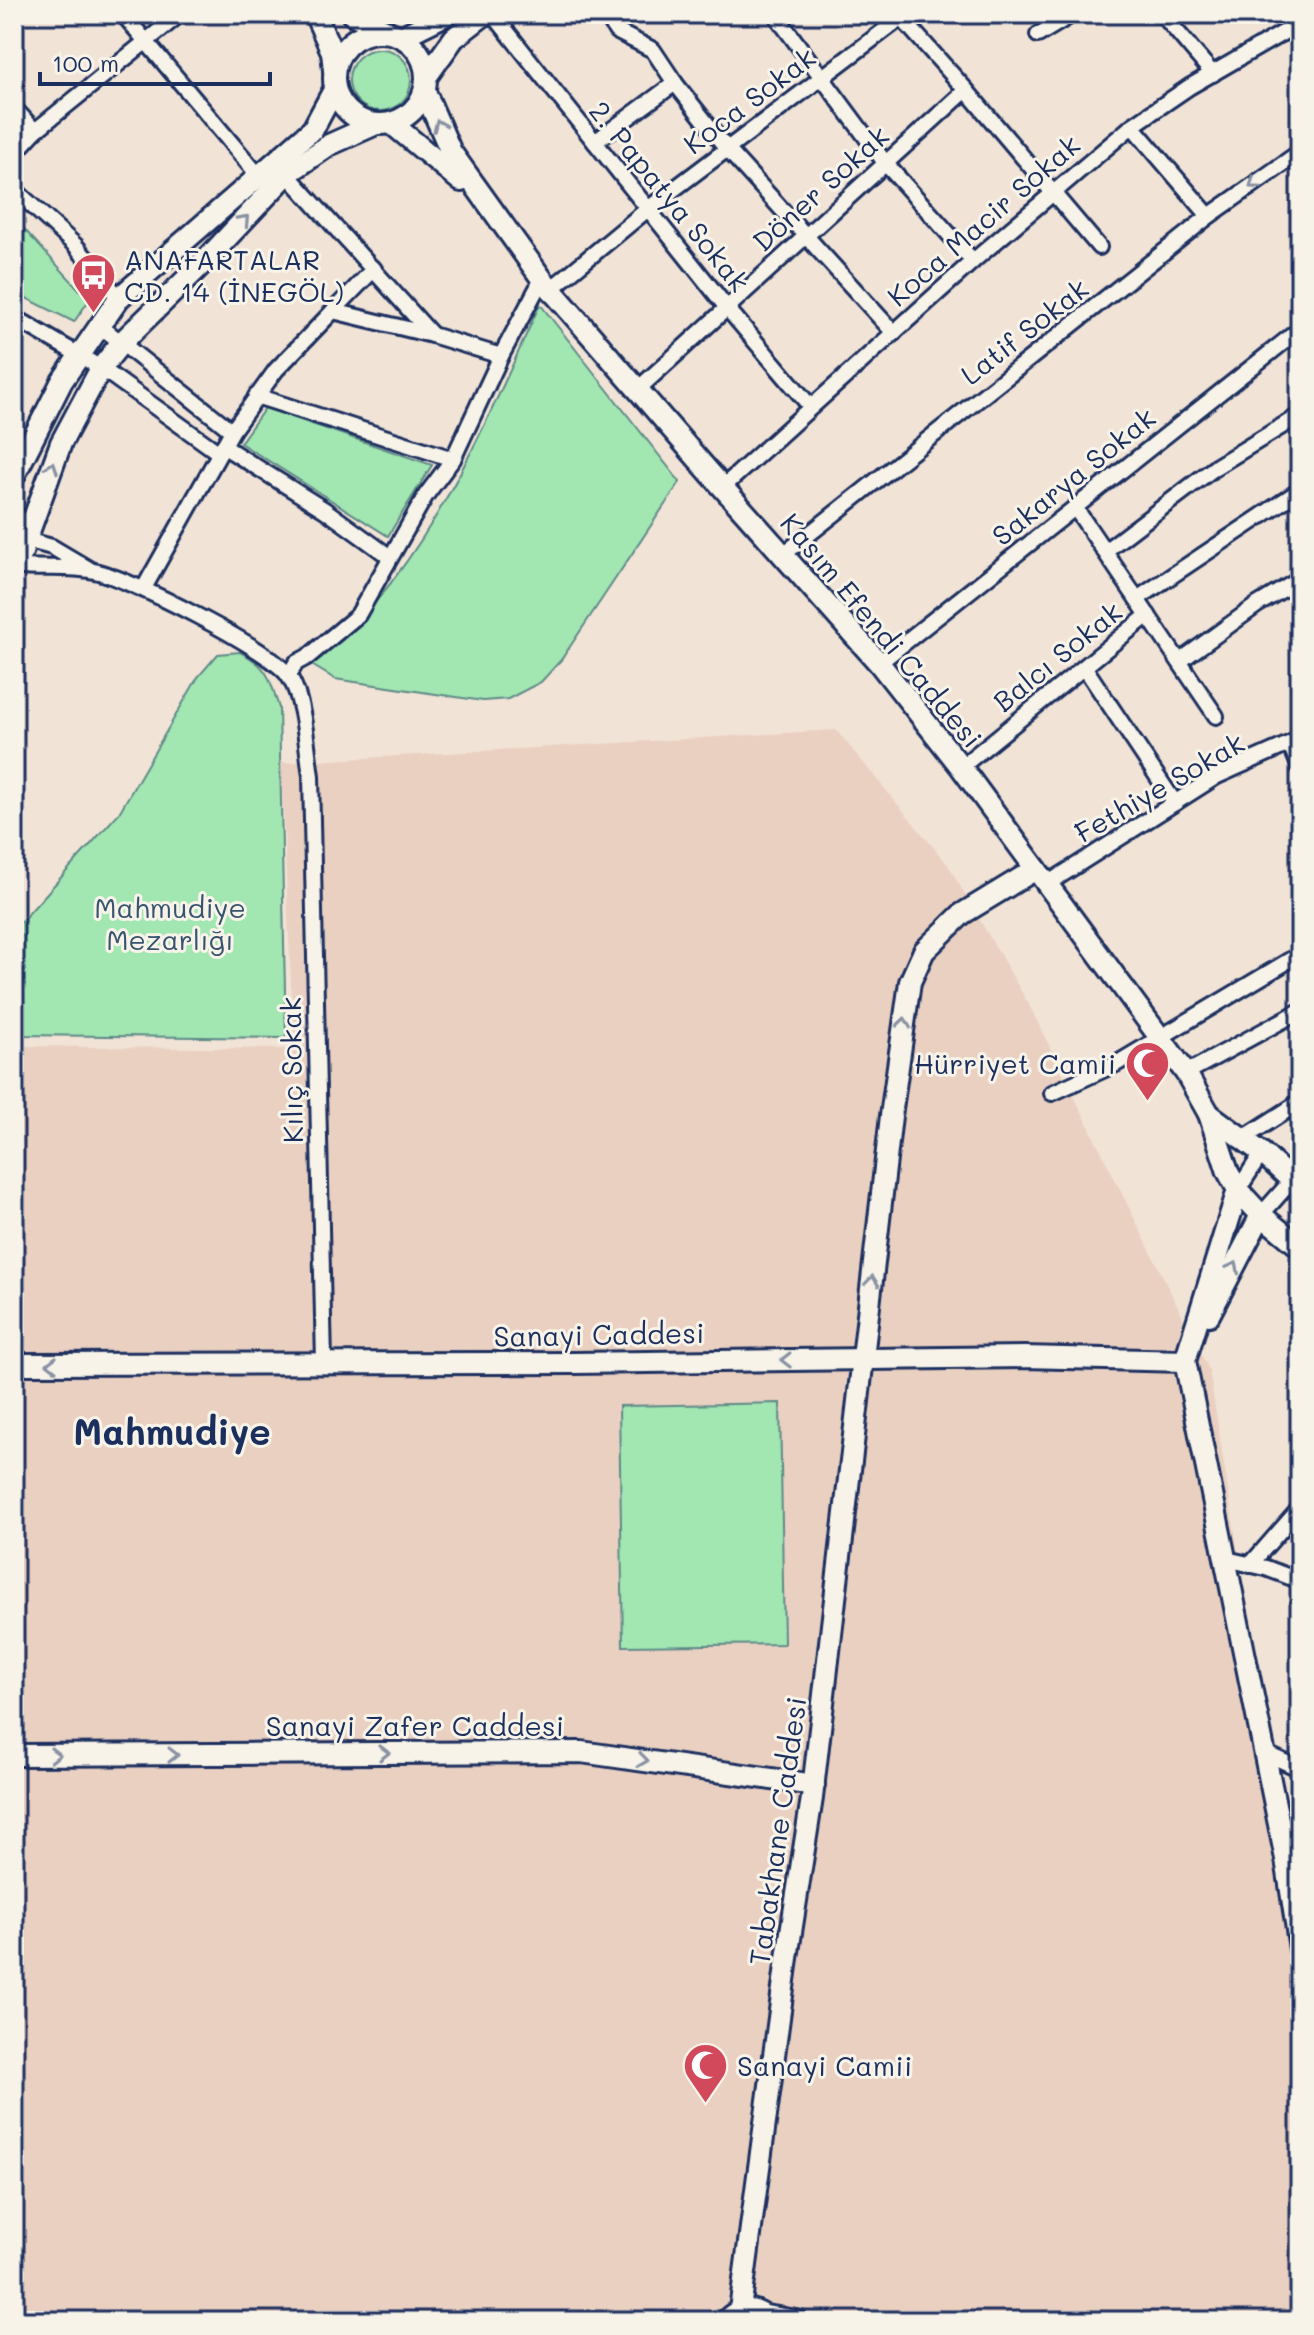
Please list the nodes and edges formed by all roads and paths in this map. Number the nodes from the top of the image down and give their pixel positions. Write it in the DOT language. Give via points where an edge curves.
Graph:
graph roads {
  1 [pos="123,14"];
  2 [pos="180,14"];
  3 [pos="315,14"];
  4 [pos="352,14"];
  5 [pos="485,14"];
  6 [pos="493,14"];
  7 [pos="606,14"];
  8 [pos="775,14"];
  9 [pos="1073,14"];
  10 [pos="1162,14"];
  11 [pos="901,15"];
  12 [pos="439,16"];
  13 [pos="1300,23"];
  14 [pos="395,34"];
  15 [pos="1038,35"];
  16 [pos="145,41"];
  17 [pos="1213,74"];
  18 [pos="822,78"];
  19 [pos="334,80"];
  20 [pos="675,83"];
  21 [pos="426,84"];
  22 [pos="966,90"];
  23 [pos="14,108"];
  24 [pos="384,123"];
  25 [pos="1132,126"];
  26 [pos="35,131"];
  27 [pos="595,142"];
  28 [pos="727,149"];
  29 [pos="1300,152"];
  30 [pos="14,154"];
  31 [pos="886,164"];
  32 [pos="287,174"];
  33 [pos="258,175"];
  34 [pos="14,189"];
  35 [pos="1052,192"];
  36 [pos="486,202"];
  37 [pos="649,208"];
  38 [pos="1209,216"];
  39 [pos="805,237"];
  40 [pos="1099,247"];
  41 [pos="973,261"];
  42 [pos="374,269"];
  43 [pos="547,284"];
  44 [pos="119,298"];
  45 [pos="727,308"];
  46 [pos="333,311"];
  47 [pos="14,317"];
  48 [pos="99,325"];
  49 [pos="1300,329"];
  50 [pos="894,333"];
  51 [pos="432,335"];
  52 [pos="121,343"];
  53 [pos="78,354"];
  54 [pos="501,356"];
  55 [pos="101,368"];
  56 [pos="637,390"];
  57 [pos="256,396"];
  58 [pos="810,406"];
  59 [pos="1300,415"];
  60 [pos="232,431"];
  61 [pos="221,450"];
  62 [pos="453,459"];
  63 [pos="14,476"];
  64 [pos="723,487"];
  65 [pos="1300,490"];
  66 [pos="1076,509"];
  67 [pos="14,517"];
  68 [pos="26,540"];
  69 [pos="1105,551"];
  70 [pos="784,554"];
  71 [pos="390,557"];
  72 [pos="14,565"];
  73 [pos="89,569"];
  74 [pos="1300,579"];
  75 [pos="144,588"];
  76 [pos="1137,599"];
  77 [pos="1148,615"];
  78 [pos="1180,661"];
  79 [pos="879,663"];
  80 [pos="1085,668"];
  81 [pos="289,675"];
  82 [pos="1216,716"];
  83 [pos="1295,742"];
  84 [pos="961,767"];
  85 [pos="1300,768"];
  86 [pos="1175,803"];
  87 [pos="1042,876"];
  88 [pos="1300,954"];
  89 [pos="1300,1011"];
  90 [pos="1160,1038"];
  91 [pos="1186,1073"];
  92 [pos="1052,1093"];
  93 [pos="1300,1102"];
  94 [pos="1209,1114"];
  95 [pos="1242,1139"];
  96 [pos="1262,1153"];
  97 [pos="1296,1184"];
  98 [pos="1238,1190"];
  99 [pos="1261,1215"];
  100 [pos="1300,1247"];
  101 [pos="864,1359"];
  102 [pos="1185,1361"];
  103 [pos="324,1363"];
  104 [pos="14,1364"];
  105 [pos="1300,1508"];
  106 [pos="1226,1559"];
  107 [pos="1250,1565"];
  108 [pos="1300,1581"];
  109 [pos="1265,1753"];
  110 [pos="14,1755"];
  111 [pos="1300,1769"];
  112 [pos="814,1785"];
  113 [pos="1293,1856"];
  114 [pos="1297,1907"];
  115 [pos="1300,1949"];
  116 [pos="733,2316"];
  117 [pos="768,2318"];
  118 [pos="797,2321"];
  1 -- 16 [label="street"];
  2 -- 16 [label="street"];
  3 -- 19 [label="street" via="332,52"];
  4 -- 14 [label="street"];
  5 -- 21 [label="street" via="454,38"];
  6 -- 27 [label="street, 2. Papatya Sokak"];
  7 -- 20 [label="street" via="616,31 653,50"];
  8 -- 18 [label="street"];
  9 -- 15 [label="street"];
  10 -- 17 [label="street"];
  11 -- 18 [label="street, Koca Sokak"];
  11 -- 22 [label="street"];
  12 -- 14 [label="street"];
  13 -- 17 [label="street, Koca Macir Sokak"];
  14 -- 19 [label="street" via="357,37 338,59"];
  14 -- 21 [label="street" via="420,53"];
  16 -- 26 [label="street"];
  16 -- 33 [label="street"];
  17 -- 25 [label="street, Koca Macir Sokak"];
  18 -- 28 [label="street, Koca Sokak"];
  18 -- 31 [label="street"];
  19 -- 24 [label="street" via="350,113"];
  19 -- 33 [label="street" via="313,129"];
  20 -- 27 [label="street"];
  20 -- 28 [label="street"];
  21 -- 24 [label="street" via="417,106 405,117"];
  36 -- 21 [label="street, Kasım Efendi Caddesi, one-way" via="451,152"];
  22 -- 31 [label="street, Döner Sokak"];
  22 -- 35 [label="street"];
  23 -- 26 [label="street"];
  24 -- 32 [label="street" via="329,145"];
  24 -- 36 [label="street, Kasım Efendi Caddesi"];
  25 -- 35 [label="street, Koca Macir Sokak"];
  25 -- 38 [label="street"];
  26 -- 30 [label="street"];
  27 -- 37 [label="street, 2. Papatya Sokak"];
  28 -- 37 [label="street, Koca Sokak"];
  28 -- 39 [label="street"];
  29 -- 38 [label="street, Latif Sokak, one-way"];
  31 -- 39 [label="street, Döner Sokak"];
  31 -- 41 [label="street"];
  32 -- 42 [label="street"];
  52 -- 32 [label="street, one-way"];
  33 -- 44 [label="street"];
  34 -- 44 [label="street" via="75,245"];
  35 -- 40 [label="street"];
  35 -- 41 [label="street, Koca Macir Sokak"];
  36 -- 43 [label="street, Kasım Efendi Caddesi"];
  37 -- 43 [label="street, Koca Sokak"];
  37 -- 45 [label="street, 2. Papatya Sokak"];
  38 -- 70 [label="street, Latif Sokak"];
  39 -- 45 [label="street, Döner Sokak"];
  39 -- 50 [label="street"];
  41 -- 50 [label="street, Koca Macir Sokak"];
  42 -- 46 [label="street"];
  42 -- 51 [label="street"];
  43 -- 54 [label="street"];
  43 -- 56 [label="street, Kasım Efendi Caddesi"];
  44 -- 48 [label="street"];
  45 -- 56 [label="street, Döner Sokak"];
  45 -- 58 [label="street, 2. Papatya Sokak"];
  46 -- 51 [label="street"];
  46 -- 57 [label="street"];
  47 -- 53 [label="street"];
  48 -- 52 [label="street"];
  48 -- 53 [label="street"];
  49 -- 66 [label="street, Sakarya Sokak"];
  50 -- 58 [label="street, Koca Macir Sokak"];
  51 -- 54 [label="street"];
  52 -- 55 [label="street"];
  52 -- 60 [label="street"];
  53 -- 55 [label="street"];
  53 -- 63 [label="street"];
  54 -- 62 [label="street"];
  55 -- 61 [label="street"];
  68 -- 55 [label="street, one-way" via="61,443"];
  56 -- 64 [label="street, Kasım Efendi Caddesi"];
  57 -- 60 [label="street"];
  57 -- 62 [label="street"];
  58 -- 64 [label="street, Koca Macir Sokak"];
  59 -- 69 [label="street" via="1217,466"];
  60 -- 61 [label="street"];
  61 -- 71 [label="street" via="325,510"];
  61 -- 75 [label="street"];
  62 -- 71 [label="street"];
  64 -- 70 [label="street, Kasım Efendi Caddesi"];
  65 -- 76 [label="street"];
  66 -- 69 [label="street"];
  66 -- 79 [label="street, Sakarya Sokak"];
  67 -- 68 [label="street"];
  68 -- 72 [label="street"];
  68 -- 73 [label="street" via="52,547"];
  69 -- 76 [label="street"];
  70 -- 79 [label="street, Kasım Efendi Caddesi"];
  71 -- 81 [label="street" via="358,615 296,663"];
  72 -- 73 [label="street"];
  73 -- 75 [label="street"];
  74 -- 78 [label="street"];
  75 -- 81 [label="street" via="270,658"];
  76 -- 77 [label="street"];
  77 -- 78 [label="street"];
  77 -- 80 [label="street, Balcı Sokak"];
  78 -- 82 [label="street"];
  79 -- 84 [label="street, Kasım Efendi Caddesi"];
  80 -- 84 [label="street, Balcı Sokak"];
  80 -- 86 [label="street"];
  81 -- 103 [label="street, Kılıç Sokak" via="302,715 311,776"];
  83 -- 85 [label="street"];
  83 -- 86 [label="street, Fethiye Sokak" via="1217,776"];
  84 -- 87 [label="street, Kasım Efendi Caddesi"];
  86 -- 87 [label="street, Fethiye Sokak"];
  87 -- 90 [label="street, Kasım Efendi Caddesi"];
  101 -- 87 [label="street, Tabakhane Caddesi, one-way" via="910,982 924,951 962,914"];
  88 -- 90 [label="street"];
  89 -- 91 [label="street"];
  90 -- 91 [label="street, Kasım Efendi Caddesi"];
  90 -- 92 [label="street"];
  91 -- 94 [label="street, Kasım Efendi Caddesi"];
  93 -- 95 [label="street"];
  94 -- 95 [label="street, Kasım Efendi Caddesi"];
  94 -- 98 [label="street, Kasım Efendi Caddesi"];
  95 -- 96 [label="street, Kasım Efendi Caddesi"];
  96 -- 97 [label="street, Kasım Efendi Caddesi"];
  96 -- 98 [label="street"];
  97 -- 99 [label="street"];
  98 -- 99 [label="street, Kasım Efendi Caddesi"];
  98 -- 102 [label="street"];
  99 -- 100 [label="street, Kasım Efendi Caddesi"];
  102 -- 99 [label="street, one-way"];
  101 -- 102 [label="street, Sanayi Caddesi"];
  101 -- 103 [label="street, Sanayi Caddesi, one-way"];
  101 -- 112 [label="street, Tabakhane Caddesi"];
  102 -- 106 [label="street"];
  103 -- 104 [label="street, Sanayi Caddesi, one-way"];
  105 -- 107 [label="street"];
  106 -- 107 [label="street"];
  106 -- 109 [label="street"];
  107 -- 108 [label="street"];
  109 -- 111 [label="street"];
  109 -- 113 [label="street"];
  110 -- 112 [label="street, Sanayi Zafer Caddesi, one-way" via="581,1752"];
  112 -- 116 [label="street, Tabakhane Caddesi"];
  113 -- 114 [label="street"];
  114 -- 115 [label="street"];
  116 -- 117 [label="street" via="758,2311"];
  117 -- 118 [label="street"];
}
